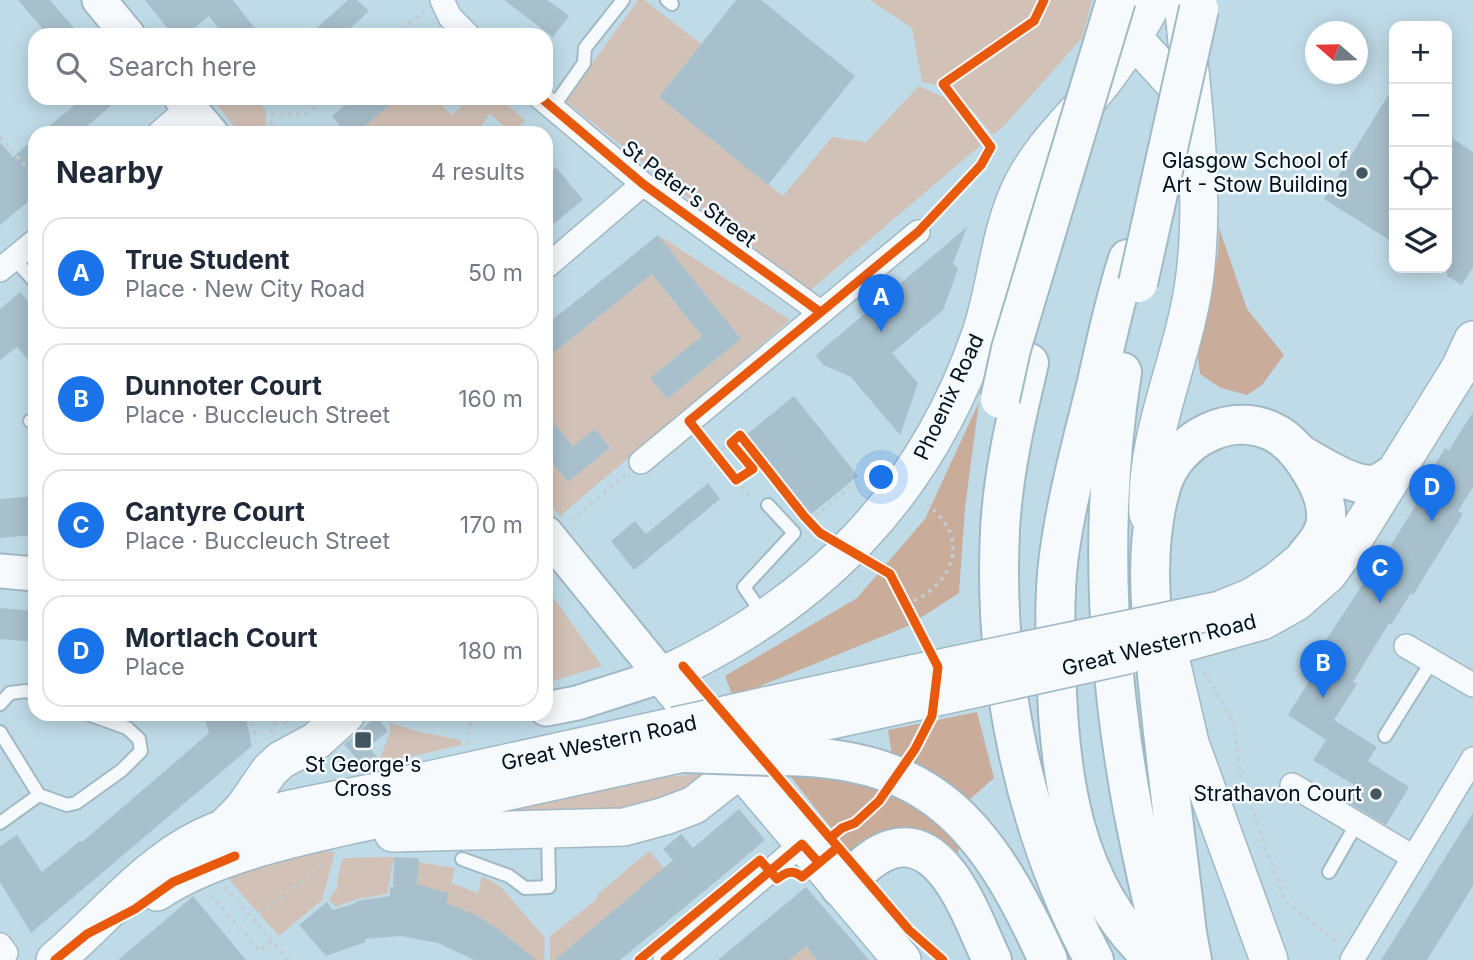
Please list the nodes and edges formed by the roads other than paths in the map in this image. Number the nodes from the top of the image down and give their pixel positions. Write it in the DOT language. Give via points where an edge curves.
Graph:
graph roads {
  1 [pos="99,0"];
  2 [pos="624,0"];
  3 [pos="1116,0"];
  4 [pos="1125,0"];
  5 [pos="1154,0"];
  6 [pos="1194,3"];
  7 [pos="434,4"];
  8 [pos="122,28"];
  9 [pos="461,28"];
  10 [pos="1133,39"];
  11 [pos="553,96"];
  12 [pos="1192,103"];
  13 [pos="182,105"];
  14 [pos="188,105"];
  15 [pos="549,105"];
  16 [pos="165,126"];
  17 [pos="205,126"];
  18 [pos="643,184"];
  19 [pos="918,232"];
  20 [pos="28,247"];
  21 [pos="553,261"];
  22 [pos="7,265"];
  23 [pos="1133,271"];
  24 [pos="28,278"];
  25 [pos="820,312"];
  26 [pos="1473,334"];
  27 [pos="1473,340"];
  28 [pos="1300,454"];
  29 [pos="640,463"];
  30 [pos="1376,482"];
  31 [pos="768,505"];
  32 [pos="1151,542"];
  33 [pos="553,545"];
  34 [pos="1307,555"];
  35 [pos="0,571"];
  36 [pos="28,573"];
  37 [pos="765,618"];
  38 [pos="1223,621"];
  39 [pos="1406,646"];
  40 [pos="1432,661"];
  41 [pos="662,676"];
  42 [pos="1473,685"];
  43 [pos="918,687"];
  44 [pos="28,692"];
  45 [pos="0,704"];
  46 [pos="553,708"];
  47 [pos="108,721"];
  48 [pos="338,721"];
  49 [pos="0,732"];
  50 [pos="1385,736"];
  51 [pos="679,740"];
  52 [pos="762,741"];
  53 [pos="1473,759"];
  54 [pos="1292,785"];
  55 [pos="40,795"];
  56 [pos="0,823"];
  57 [pos="1357,823"];
  58 [pos="223,830"];
  59 [pos="548,830"];
  60 [pos="327,842"];
  61 [pos="1413,857"];
  62 [pos="462,859"];
  63 [pos="821,864"];
  64 [pos="1329,872"];
  65 [pos="87,934"];
  66 [pos="1353,958"];
  67 [pos="55,960"];
  68 [pos="666,960"];
  69 [pos="902,960"];
  70 [pos="992,960"];
  71 [pos="1048,960"];
  72 [pos="1071,960"];
  73 [pos="1094,960"];
  74 [pos="1155,960"];
  75 [pos="1169,960"];
  76 [pos="1192,960"];
  77 [pos="1269,960"];
  1 -- 8 [label="street"];
  2 -- 11 [label="lane" via="585,48 584,62"];
  3 -- 72 [label="highway, bridge" via="1011,349 984,503 982,620 995,730 1017,818"];
  4 -- 73 [label="highway" via="1086,163 1029,363 1014,428 1000,530 1005,668 1017,745 1057,885"];
  5 -- 10 [label="main road, Phoenix Road"];
  6 -- 12 [label="main road"];
  6 -- 23 [label="highway, bridge"];
  7 -- 9 [label="street"];
  10 -- 12 [label="main road"];
  10 -- 37 [label="main road, Phoenix Road" via="1037,158 1021,187 981,332 957,391 914,469 845,554"];
  12 -- 32 [label="main road" via="1198,244 1187,318 1152,445 1148,474"];
  13 -- 16 [label="street"];
  14 -- 17 [label="street"];
  15 -- 18 [label="street, St Peter's Street"];
  18 -- 21 [label="street"];
  18 -- 25 [label="street, St Peter's Street"];
  19 -- 25 [label="street"];
  20 -- 22 [label="street"];
  22 -- 24 [label="lane"];
  23 -- 74 [label="highway" via="1088,416 1060,542 1055,621 1060,758 1088,866 1126,931"];
  23 -- 75 [label="highway" via="1109,474 1108,595 1123,756 1140,848"];
  25 -- 29 [label="street"];
  26 -- 30 [label="main road" via="1405,418"];
  27 -- 30 [label="main road" via="1460,368"];
  28 -- 30 [label="highway" via="1334,473"];
  28 -- 32 [label="highway" via="1276,433 1255,426 1222,427 1199,437 1168,469"];
  28 -- 34 [label="highway" via="1321,489 1326,511 1323,533"];
  30 -- 34 [label="main road, Great Western Road" via="1330,538"];
  30 -- 38 [label="main road, Great Western Road" via="1342,557 1311,590 1280,612"];
  31 -- 37 [label="lane" via="794,533 744,587"];
  32 -- 76 [label="highway" via="1151,607 1163,742"];
  32 -- 77 [label="main road" via="1166,638 1190,743"];
  33 -- 41 [label="street"];
  34 -- 38 [label="main road, Great Western Road"];
  35 -- 36 [label="street"];
  37 -- 41 [label="main road, Phoenix Road"];
  38 -- 43 [label="main road, Great Western Road, bridge"];
  38 -- 43 [label="main road, Great Western Road, bridge" via="1187,642"];
  39 -- 40 [label="street"];
  40 -- 42 [label="street"];
  40 -- 50 [label="lane"];
  41 -- 46 [label="street"];
  41 -- 52 [label="main road"];
  43 -- 52 [label="main road, Great Western Road"];
  44 -- 45 [label="lane" via="10,693"];
  47 -- 55 [label="lane" via="127,728 139,739 141,751 76,803 66,805"];
  48 -- 58 [label="main road" via="270,770"];
  49 -- 55 [label="lane"];
  51 -- 52 [label="highway, bridge"];
  51 -- 52 [label="main road, Great Western Road, bridge"];
  51 -- 58 [label="main road, Great Western Road" via="325,803"];
  51 -- 60 [label="main road, Great Western Road"];
  52 -- 59 [label="main road" via="694,805 609,829"];
  52 -- 63 [label="main road"];
  52 -- 71 [label="highway" via="892,774 939,800 989,851 1012,885"];
  53 -- 61 [label="street"];
  54 -- 57 [label="street"];
  55 -- 56 [label="lane"];
  57 -- 61 [label="street"];
  57 -- 64 [label="lane"];
  58 -- 65 [label="main road, Great Western Road" via="201,838 164,863"];
  59 -- 60 [label="main road"];
  59 -- 62 [label="lane" via="549,887 525,888 509,876"];
  60 -- 65 [label="main road, Great Western Road" via="235,856 189,874"];
  61 -- 66 [label="street"];
  63 -- 68 [label="street"];
  63 -- 69 [label="main road"];
  63 -- 70 [label="highway" via="865,865 891,850 914,849 927,854 946,870"];
  65 -- 67 [label="main road, Great Western Road"];
}
